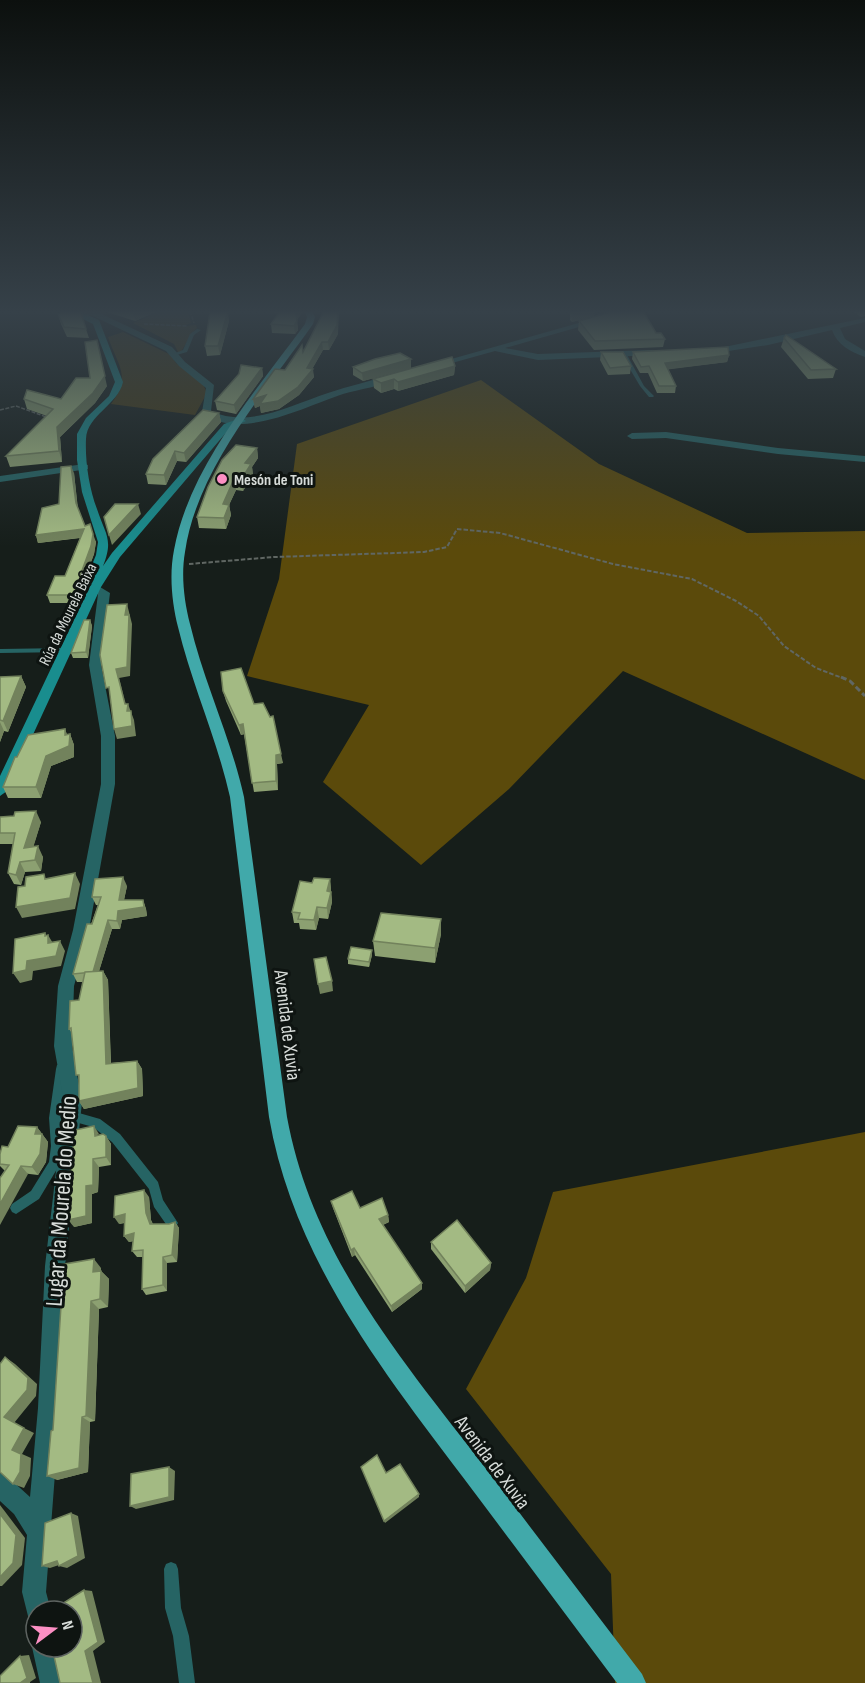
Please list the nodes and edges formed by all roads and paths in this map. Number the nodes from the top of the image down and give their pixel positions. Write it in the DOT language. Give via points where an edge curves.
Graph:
graph roads {
  1 [pos="117,390"];
  2 [pos="210,390"];
  3 [pos="263,390"];
  4 [pos="351,390"];
  5 [pos="645,390"];
  6 [pos="651,396"];
  7 [pos="0,410"];
  8 [pos="54,420"];
  9 [pos="241,421"];
  10 [pos="632,436"];
  11 [pos="865,459"];
  12 [pos="84,467"];
  13 [pos="0,479"];
  14 [pos="177,565"];
  15 [pos="95,587"];
  16 [pos="66,650"];
  17 [pos="0,651"];
  18 [pos="865,696"];
  19 [pos="0,791"];
  20 [pos="63,1046"];
  21 [pos="72,1116"];
  22 [pos="16,1208"];
  23 [pos="172,1223"];
  24 [pos="0,1485"];
  25 [pos="39,1532"];
  26 [pos="171,1569"];
  27 [pos="35,1599"];
  28 [pos="48,1659"];
  29 [pos="53,1683"];
  30 [pos="187,1683"];
  31 [pos="633,1683"];
  1 -- 12 [label="street" via="82,434"];
  2 -- 9 [label="street" via="206,407 210,414"];
  3 -- 9 [label="main road, Avenida de Xuvia"];
  4 -- 9 [label="street" via="279,415"];
  5 -- 6 [label="lane"];
  7 -- 8 [label="path" via="16,406"];
  9 -- 14 [label="main road, Avenida de Xuvia" via="196,497"];
  9 -- 15 [label="street, Rúa da Mourela Baixa" via="227,426 116,555"];
  10 -- 11 [label="street" via="666,435 778,452"];
  12 -- 13 [label="street"];
  12 -- 15 [label="street" via="91,507 104,541 93,578"];
  14 -- 18 [label="path" via="424,552 447,547 457,529 500,532 582,557 692,579 759,616 784,646 816,668 850,681"];
  14 -- 31 [label="main road, Avenida de Xuvia" via="187,637 229,759 237,797 278,1117 299,1201 317,1242 384,1354"];
  15 -- 16 [label="street, Rúa da Mourela Baixa"];
  15 -- 20 [label="street, Lugar da Mourela do Medio" via="104,593 95,665 108,736 108,784 81,930 66,986"];
  16 -- 17 [label="lane"];
  16 -- 19 [label="street, Rúa da Mourela Baixa"];
  20 -- 21 [label="street, Lugar da Mourela do Medio" via="74,1102"];
  20 -- 22 [label="lane" via="54,1164 35,1195"];
  21 -- 23 [label="lane" via="96,1123 116,1138 154,1186"];
  21 -- 25 [label="street, Lugar da Mourela do Medio" via="55,1266"];
  24 -- 25 [label="street" via="22,1506"];
  25 -- 27 [label="street, Lugar da Mourela do Medio"];
  26 -- 30 [label="lane" via="173,1608"];
  28 -- 29 [label="street"];
}
